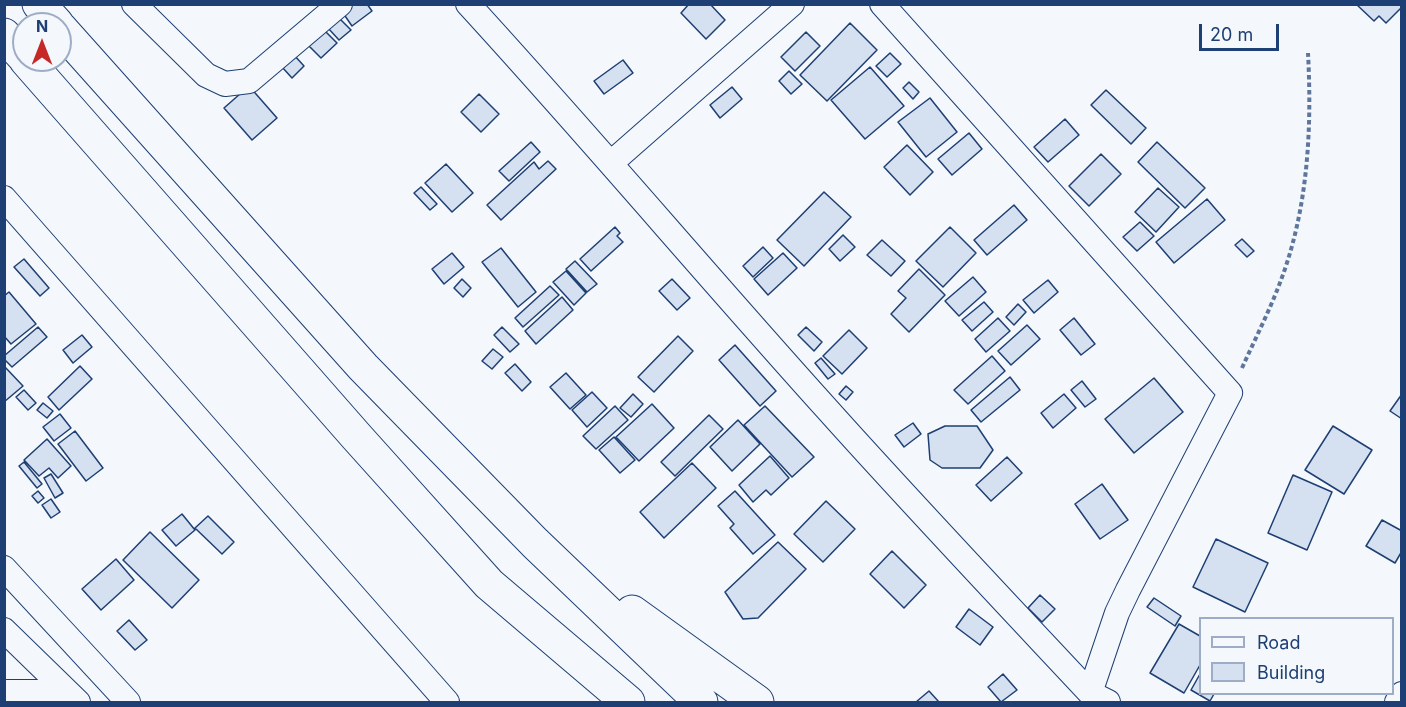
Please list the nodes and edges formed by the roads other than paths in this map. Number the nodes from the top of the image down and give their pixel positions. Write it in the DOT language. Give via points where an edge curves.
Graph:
graph roads {
  1 [pos="134,4"];
  2 [pos="340,4"];
  3 [pos="468,4"];
  4 [pos="792,4"];
  5 [pos="882,4"];
  6 [pos="72,41"];
  7 [pos="36,72"];
  8 [pos="611,163"];
  9 [pos="4,198"];
  10 [pos="535,543"];
  11 [pos="4,568"];
  12 [pos="489,584"];
  13 [pos="4,630"];
  14 [pos="4,692"];
  15 [pos="1401,694"];
  16 [pos="72,697"];
  17 [pos="1099,698"];
  18 [pos="121,700"];
  19 [pos="447,702"];
  20 [pos="595,702"];
  21 [pos="628,702"];
  22 [pos="701,702"];
  23 [pos="757,702"];
  24 [pos="1397,702"];
  1 -- 2 [label="street" via="206,75 225,84 249,81"];
  3 -- 8 [label="street"];
  4 -- 8 [label="street"];
  5 -- 17 [label="street" via="1230,393 1114,622"];
  6 -- 10 [label="main road" via="363,367"];
  7 -- 12 [label="main road"];
  8 -- 17 [label="street" via="827,409"];
  9 -- 19 [label="street"];
  10 -- 22 [label="main road"];
  10 -- 23 [label="main road"];
  11 -- 18 [label="street"];
  12 -- 20 [label="main road"];
  12 -- 21 [label="main road"];
  13 -- 16 [label="street"];
  14 -- 16 [label="street"];
  15 -- 24 [label="street"];
}
